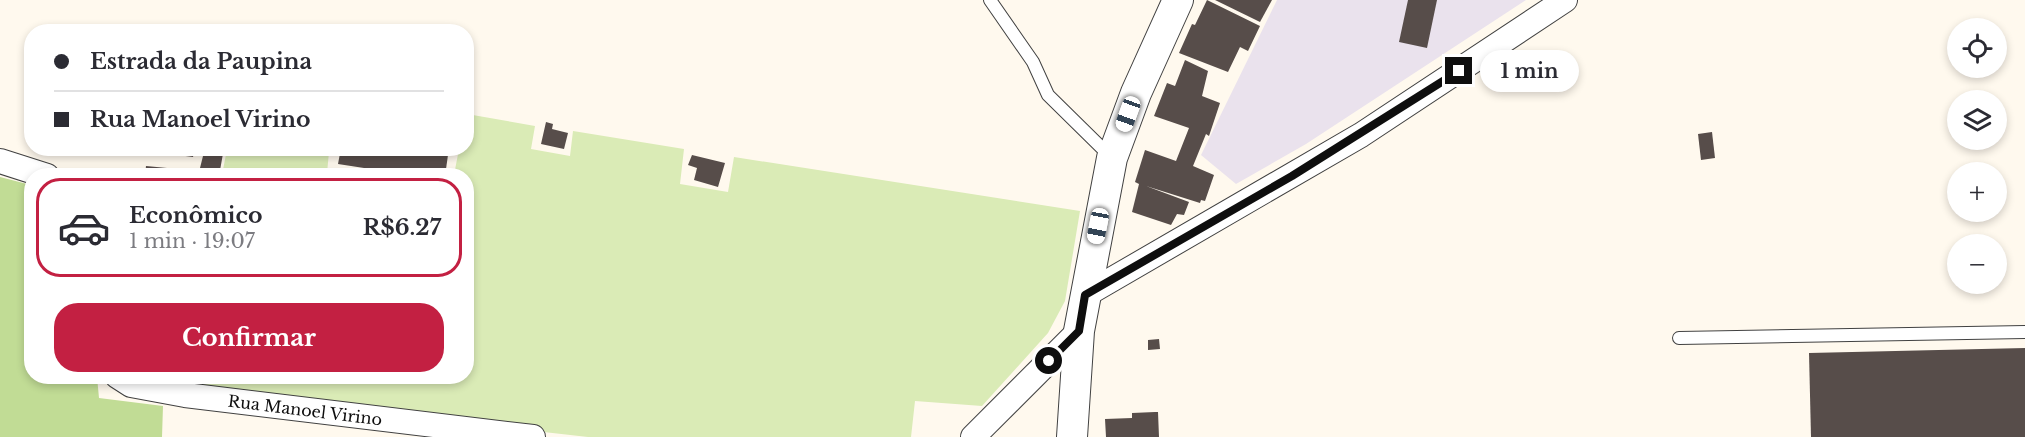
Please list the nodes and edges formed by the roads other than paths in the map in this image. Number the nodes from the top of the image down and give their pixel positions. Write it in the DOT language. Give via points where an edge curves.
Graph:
graph roads {
  1 [pos="990,0"];
  2 [pos="1178,0"];
  3 [pos="1565,0"];
  4 [pos="1112,158"];
  5 [pos="0,161"];
  6 [pos="24,169"];
  7 [pos="1085,295"];
  8 [pos="1079,331"];
  9 [pos="2025,333"];
  10 [pos="1679,338"];
  11 [pos="129,384"];
  12 [pos="533,437"];
  13 [pos="973,437"];
  14 [pos="1072,437"];
  1 -- 4 [label="lane" via="1033,62 1048,95"];
  2 -- 4 [label="street"];
  3 -- 7 [label="street" via="1361,135"];
  4 -- 7 [label="street"];
  5 -- 6 [label="street"];
  7 -- 8 [label="street"];
  8 -- 13 [label="street"];
  8 -- 14 [label="street"];
  9 -- 10 [label="lane"];
  11 -- 12 [label="street, Rua Manoel Virino" via="185,395"];
}
